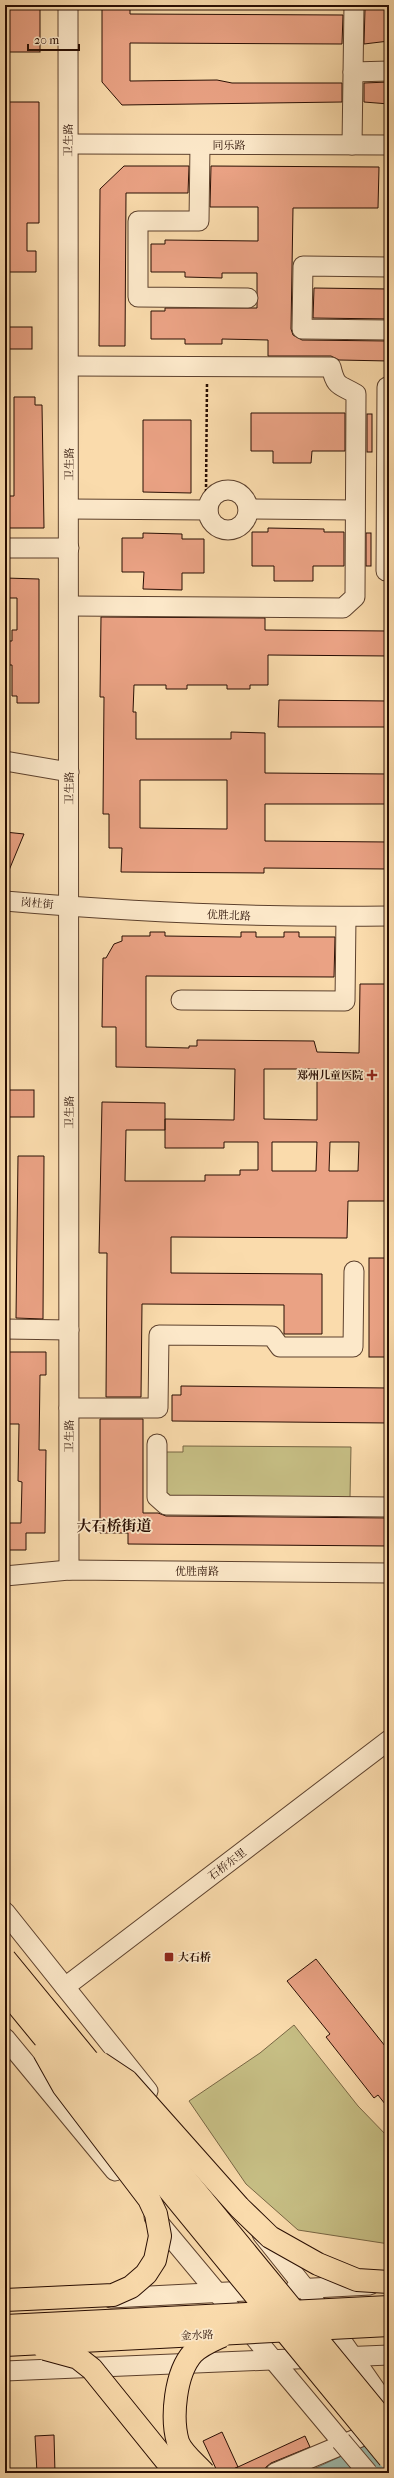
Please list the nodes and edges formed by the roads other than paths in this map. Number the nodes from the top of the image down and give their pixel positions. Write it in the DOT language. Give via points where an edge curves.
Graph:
graph roads {
  1 [pos="68,5"];
  2 [pos="354,5"];
  3 [pos="389,71"];
  4 [pos="353,72"];
  5 [pos="68,144"];
  6 [pos="200,145"];
  7 [pos="352,145"];
  8 [pos="389,145"];
  9 [pos="389,267"];
  10 [pos="248,298"];
  11 [pos="389,330"];
  12 [pos="68,366"];
  13 [pos="389,387"];
  14 [pos="209,506"];
  15 [pos="68,509"];
  16 [pos="248,509"];
  17 [pos="355,510"];
  18 [pos="5,548"];
  19 [pos="68,548"];
  20 [pos="389,571"];
  21 [pos="68,606"];
  22 [pos="5,761"];
  23 [pos="69,772"];
  24 [pos="5,900"];
  25 [pos="69,906"];
  26 [pos="389,916"];
  27 [pos="346,917"];
  28 [pos="180,1000"];
  29 [pos="354,1271"];
  30 [pos="5,1329"];
  31 [pos="69,1330"];
  32 [pos="69,1408"];
  33 [pos="157,1444"];
  34 [pos="389,1507"];
  35 [pos="69,1570"];
  36 [pos="389,1573"];
  37 [pos="5,1576"];
  38 [pos="389,1740"];
  39 [pos="5,1912"];
  40 [pos="5,1959"];
  41 [pos="65,1987"];
  42 [pos="5,1990"];
  43 [pos="22,2011"];
  44 [pos="5,2038"];
  45 [pos="80,2050"];
  46 [pos="389,2283"];
  47 [pos="305,2288"];
  48 [pos="217,2293"];
  49 [pos="5,2300"];
  50 [pos="5,2304"];
  51 [pos="389,2307"];
  52 [pos="389,2325"];
  53 [pos="230,2333"];
  54 [pos="9,2339"];
  55 [pos="389,2355"];
  56 [pos="354,2357"];
  57 [pos="274,2361"];
  58 [pos="5,2371"];
  59 [pos="389,2409"];
  60 [pos="389,2426"];
  61 [pos="389,2458"];
  62 [pos="176,2473"];
  63 [pos="204,2473"];
  64 [pos="275,2473"];
  65 [pos="368,2473"];
  1 -- 5 [label="street, 卫生路"];
  2 -- 4 [label="street"];
  3 -- 4 [label="street"];
  4 -- 7 [label="street"];
  5 -- 6 [label="street, 同乐路"];
  5 -- 12 [label="street, 卫生路"];
  6 -- 7 [label="street, 同乐路"];
  6 -- 10 [label="street" via="199,221 138,221 138,297"];
  7 -- 8 [label="street, 同乐路"];
  9 -- 11 [label="street" via="303,266 302,329"];
  12 -- 15 [label="street, 卫生路"];
  12 -- 17 [label="street" via="331,367 337,384 356,394"];
  13 -- 20 [label="street" via="386,571"];
  14 -- 15 [label="street"];
  14 -- 16 [label="street" via="217,494 229,490 242,496"];
  14 -- 16 [label="street" via="212,522 224,530 230,530 243,523"];
  15 -- 19 [label="street, 卫生路"];
  16 -- 17 [label="street"];
  17 -- 21 [label="street" via="355,596 343,608"];
  18 -- 19 [label="street"];
  19 -- 21 [label="street, 卫生路"];
  21 -- 23 [label="street, 卫生路"];
  22 -- 23 [label="street"];
  23 -- 25 [label="street, 卫生路"];
  24 -- 25 [label="street, 岗杜街"];
  25 -- 27 [label="street, 优胜北路" via="130,912"];
  25 -- 31 [label="street, 卫生路"];
  26 -- 27 [label="street, 优胜北路"];
  27 -- 28 [label="street" via="345,1001"];
  29 -- 32 [label="street" via="353,1347 280,1347 272,1336 159,1335 158,1408"];
  30 -- 31 [label="street"];
  31 -- 32 [label="street, 卫生路"];
  32 -- 35 [label="street, 卫生路"];
  33 -- 34 [label="street" via="157,1497 166,1505"];
  35 -- 36 [label="street, 优胜南路"];
  35 -- 37 [label="street, 优胜南路"];
  38 -- 41 [label="street, 石桥东里"];
  39 -- 41 [label="street"];
  40 -- 45 [label="main road, bridge"];
  41 -- 47 [label="street"];
  42 -- 43 [label="main road, bridge"];
  43 -- 49 [label="main road, bridge" via="63,2086 149,2199 156,2214 160,2236 156,2260 146,2274 131,2287 113,2295"];
  43 -- 61 [label="main road, bridge"];
  44 -- 48 [label="street"];
  45 -- 46 [label="main road, bridge" via="127,2081 239,2207 270,2237 318,2264 357,2280"];
  45 -- 60 [label="main road, bridge"];
  46 -- 47 [label="street"];
  47 -- 48 [label="street"];
  47 -- 56 [label="street"];
  48 -- 50 [label="street"];
  48 -- 57 [label="street"];
  51 -- 54 [label="main road, 金水路, bridge"];
  52 -- 53 [label="main road, 金水路, bridge"];
  53 -- 54 [label="main road, 金水路, bridge"];
  53 -- 63 [label="main road, bridge" via="205,2343 192,2354 174,2403 179,2444"];
  54 -- 62 [label="main road, bridge" via="78,2358 92,2369"];
  55 -- 56 [label="street"];
  56 -- 57 [label="street"];
  56 -- 59 [label="street"];
  57 -- 58 [label="street"];
  57 -- 65 [label="street, bridge"];
  60 -- 64 [label="street"];
}
